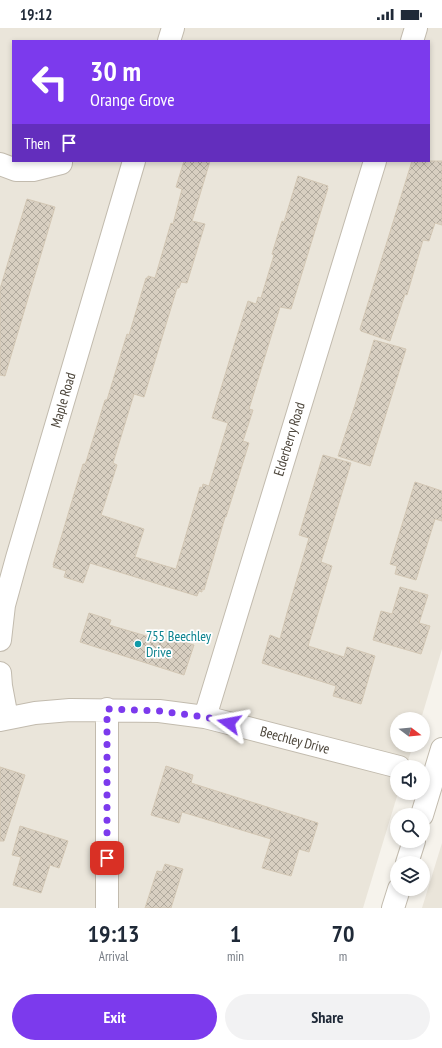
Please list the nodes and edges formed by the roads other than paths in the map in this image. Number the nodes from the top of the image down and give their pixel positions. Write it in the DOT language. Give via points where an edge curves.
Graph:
graph roads {
  1 [pos="173,28"];
  2 [pos="416,28"];
  3 [pos="169,40"];
  4 [pos="412,40"];
  5 [pos="134,162"];
  6 [pos="375,162"];
  7 [pos="61,163"];
  8 [pos="0,164"];
  9 [pos="0,640"];
  10 [pos="0,673"];
  11 [pos="107,709"];
  12 [pos="205,717"];
  13 [pos="3,719"];
  14 [pos="442,750"];
  15 [pos="390,765"];
  16 [pos="430,771"];
  17 [pos="397,896"];
  18 [pos="107,908"];
  19 [pos="393,908"];
  1 -- 3 [label="street"];
  2 -- 4 [label="street"];
  5 -- 9 [label="street, Maple Road" via="15,564 4,605"];
  6 -- 12 [label="street, Elderberry Road"];
  7 -- 8 [label="street" via="33,170 16,170"];
  10 -- 13 [label="street"];
  11 -- 12 [label="street, Beechley Drive" via="159,711"];
  11 -- 13 [label="street, Beechley Drive" via="35,712"];
  11 -- 18 [label="street"];
  12 -- 15 [label="street, Beechley Drive"];
  14 -- 16 [label="street"];
  17 -- 19 [label="street"];
}
